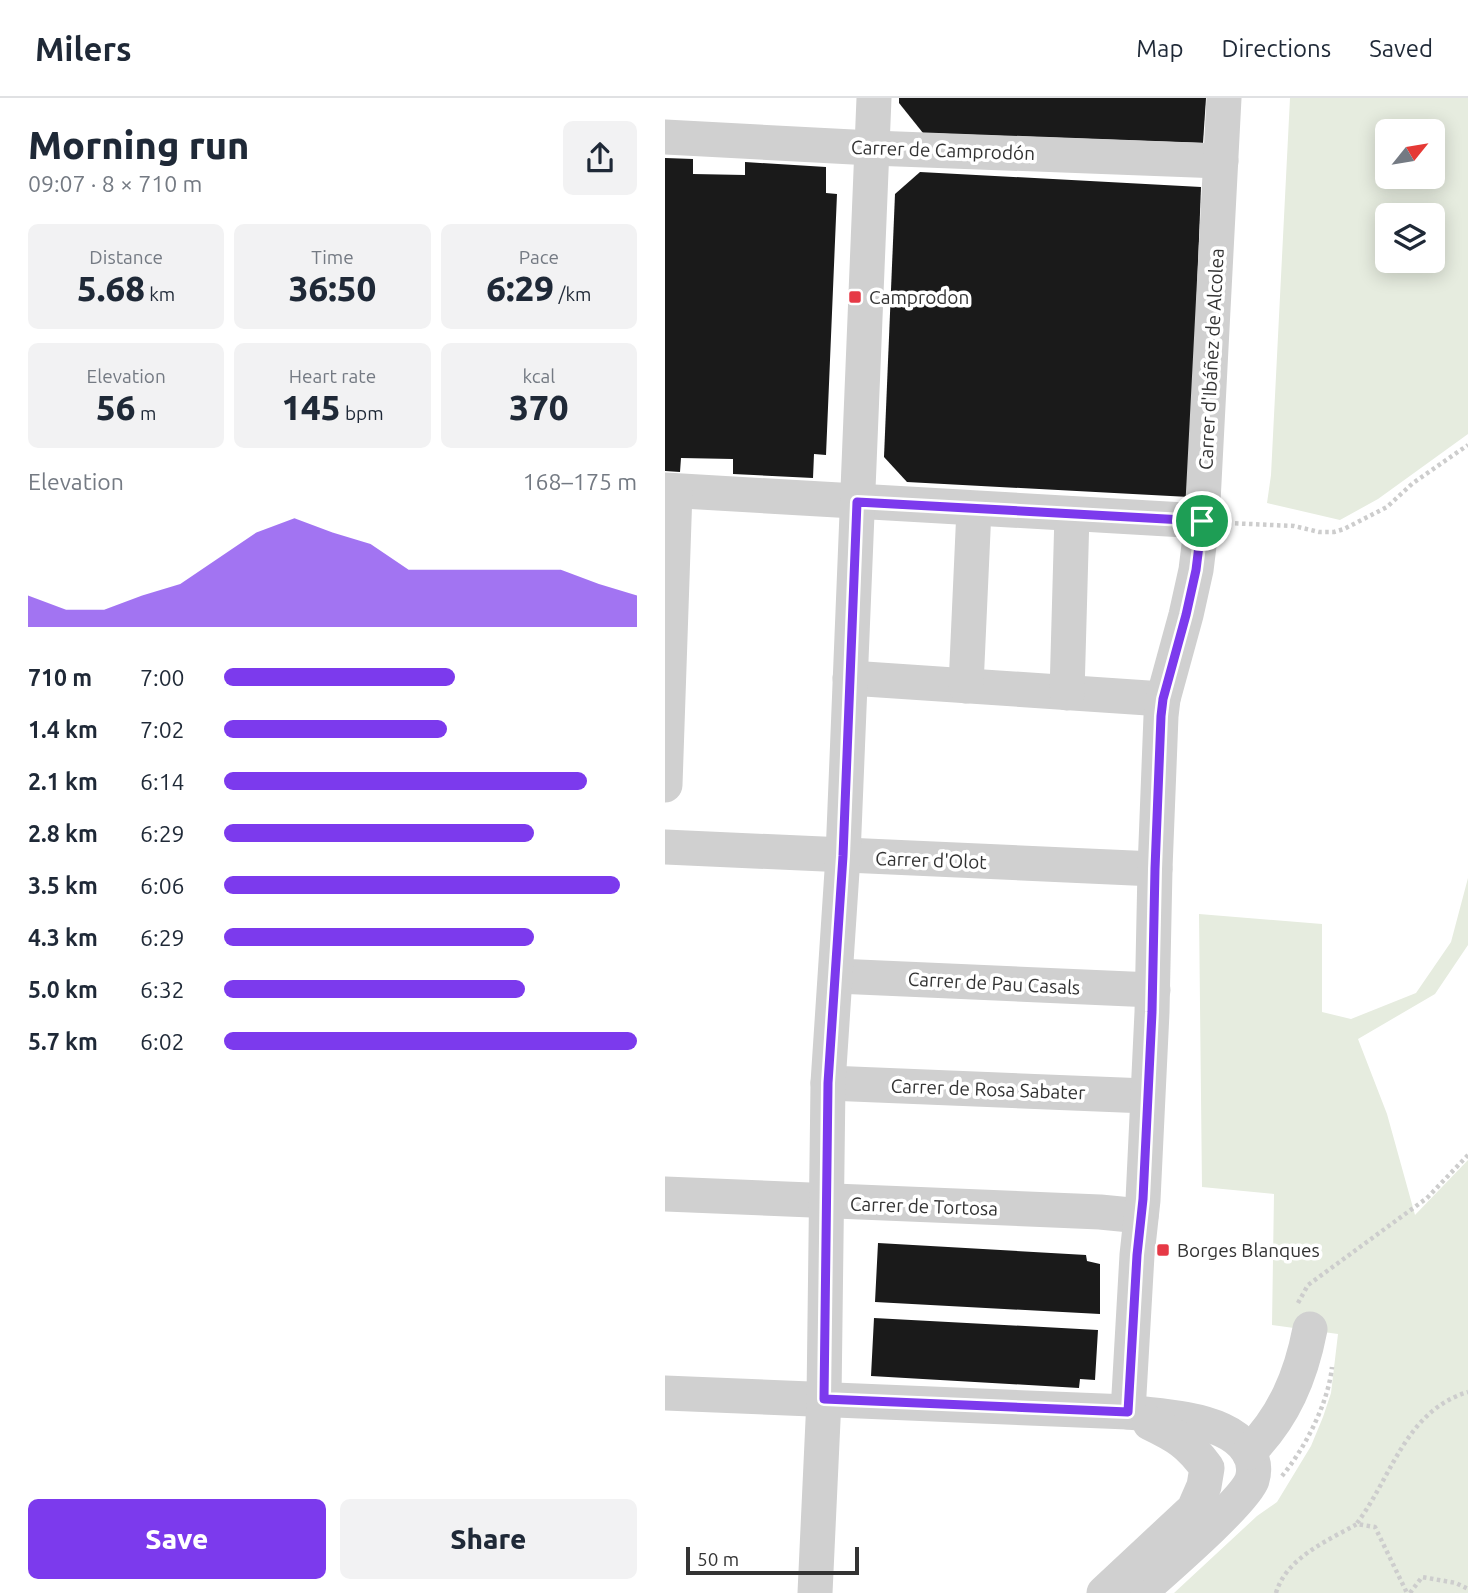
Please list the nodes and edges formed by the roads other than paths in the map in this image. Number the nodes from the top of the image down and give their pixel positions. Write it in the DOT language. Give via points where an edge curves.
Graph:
graph roads {
  1 [pos="874,98"];
  2 [pos="1224,98"];
  3 [pos="665,137"];
  4 [pos="871,148"];
  5 [pos="1221,161"];
  6 [pos="670,491"];
  7 [pos="857,502"];
  8 [pos="974,509"];
  9 [pos="1072,514"];
  10 [pos="1202,521"];
  11 [pos="850,678"];
  12 [pos="966,686"];
  13 [pos="1067,693"];
  14 [pos="1163,699"];
  15 [pos="665,785"];
  16 [pos="665,847"];
  17 [pos="843,856"];
  18 [pos="1155,869"];
  19 [pos="836,976"];
  20 [pos="1153,990"];
  21 [pos="828,1083"];
  22 [pos="1147,1096"];
  23 [pos="665,1194"];
  24 [pos="827,1202"];
  25 [pos="1141,1216"];
  26 [pos="1310,1329"];
  27 [pos="665,1392"];
  28 [pos="824,1399"];
  29 [pos="1128,1412"];
  30 [pos="1249,1452"];
  31 [pos="815,1593"];
  32 [pos="1104,1593"];
  33 [pos="1139,1593"];
  1 -- 4 [label="street"];
  2 -- 5 [label="street, Carrer d'Ibáñez de Alcolea"];
  3 -- 4 [label="street, Carrer de Camprodón"];
  4 -- 5 [label="street, Carrer de Camprodón"];
  4 -- 7 [label="street"];
  5 -- 10 [label="street, Carrer d'Ibáñez de Alcolea"];
  6 -- 7 [label="street"];
  6 -- 15 [label="street"];
  7 -- 8 [label="street"];
  7 -- 11 [label="street"];
  8 -- 9 [label="street"];
  8 -- 12 [label="street"];
  9 -- 10 [label="street"];
  9 -- 13 [label="street"];
  10 -- 14 [label="street, Carrer d'Ibáñez de Alcolea" via="1196,570"];
  11 -- 12 [label="street"];
  11 -- 17 [label="street"];
  12 -- 13 [label="street"];
  13 -- 14 [label="street"];
  14 -- 18 [label="street, Carrer d'Ibáñez de Alcolea"];
  16 -- 17 [label="street, Carrer d'Olot"];
  17 -- 18 [label="street, Carrer d'Olot"];
  17 -- 19 [label="street"];
  18 -- 20 [label="street, Carrer d'Ibáñez de Alcolea"];
  19 -- 20 [label="street, Carrer de Pau Casals"];
  19 -- 21 [label="street"];
  20 -- 22 [label="street, Carrer d'Ibáñez de Alcolea"];
  21 -- 22 [label="street, Carrer de Rosa Sabater"];
  21 -- 24 [label="street"];
  22 -- 25 [label="street, Carrer d'Ibáñez de Alcolea"];
  23 -- 24 [label="street, Carrer de Tortosa"];
  24 -- 25 [label="street, Carrer de Tortosa"];
  24 -- 28 [label="street"];
  25 -- 29 [label="street, Carrer d'Ibáñez de Alcolea"];
  26 -- 30 [label="street" via="1286,1404"];
  27 -- 28 [label="street"];
  28 -- 29 [label="street"];
  28 -- 31 [label="street"];
  29 -- 30 [label="street" via="1222,1430"];
  29 -- 32 [label="street" via="1174,1434 1194,1449 1207,1468 1194,1508"];
  30 -- 33 [label="street" via="1254,1464 1251,1481 1235,1503"];
}
